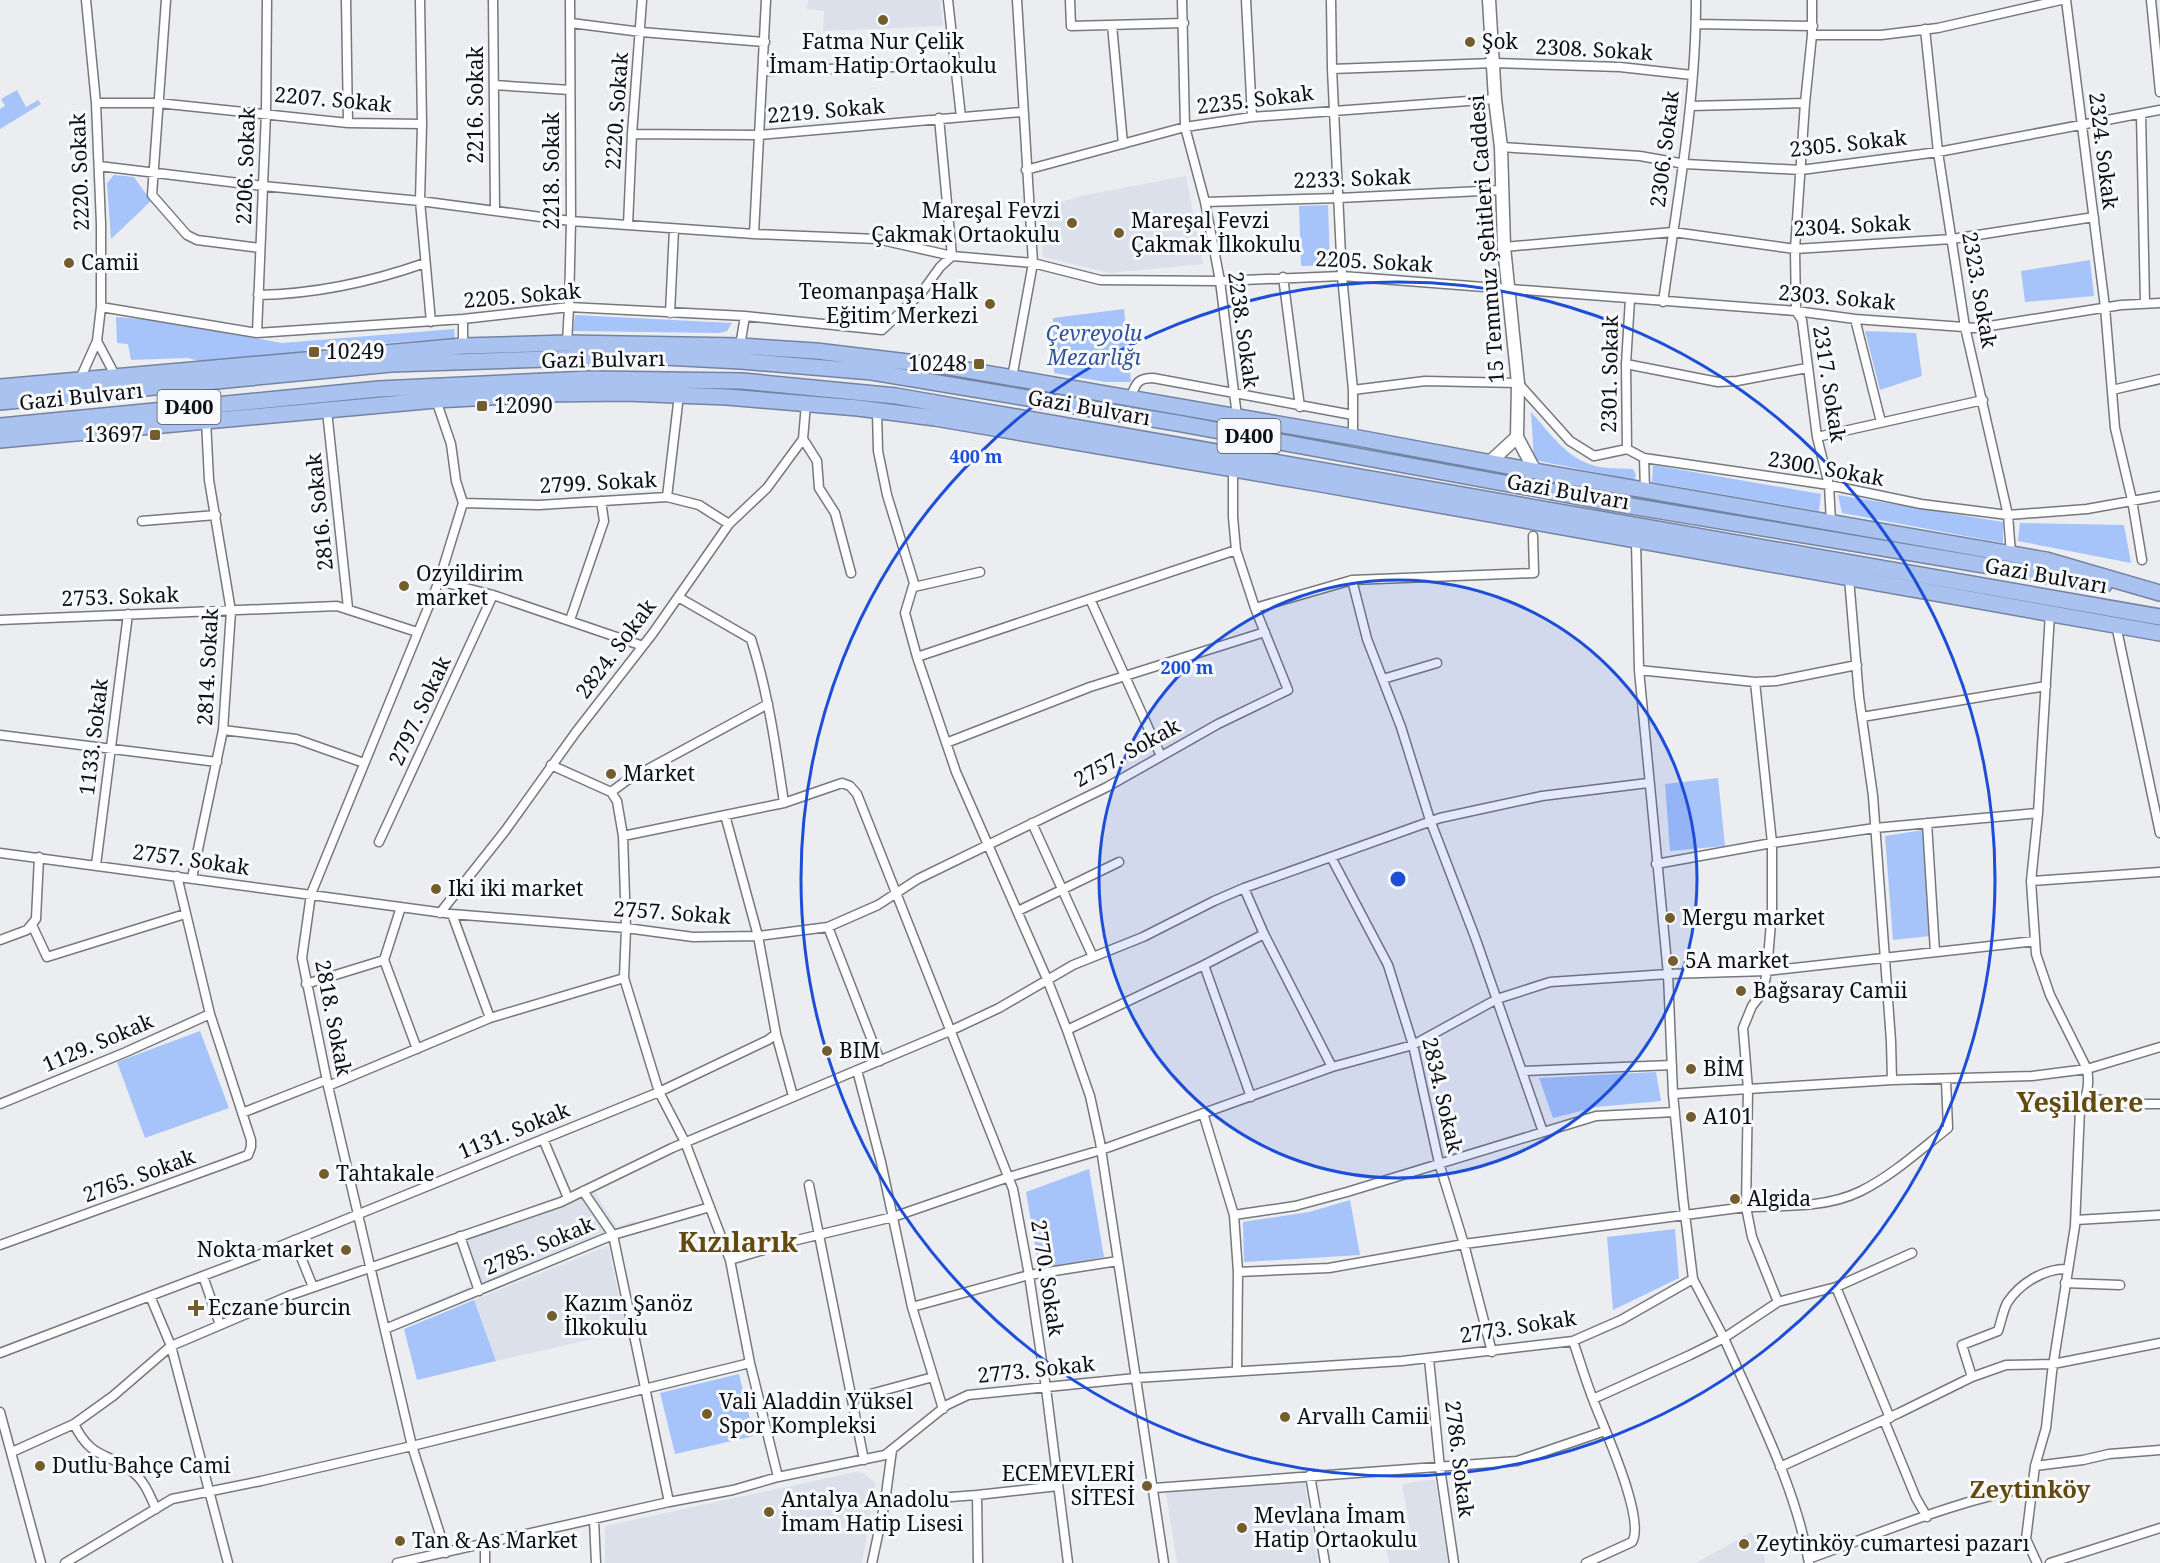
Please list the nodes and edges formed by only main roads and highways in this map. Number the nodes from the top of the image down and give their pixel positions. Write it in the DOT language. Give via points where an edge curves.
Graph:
graph roads {
  1 [pos="1489,0"];
  2 [pos="371,354"];
  3 [pos="288,361"];
  4 [pos="330,369"];
  5 [pos="0,387"];
  6 [pos="379,389"];
  7 [pos="436,400"];
  8 [pos="0,402"];
  9 [pos="327,411"];
  10 [pos="0,426"];
  11 [pos="1516,437"];
  12 [pos="0,440"];
  13 [pos="1490,462"];
  14 [pos="1535,471"];
  15 [pos="2160,594"];
  16 [pos="2160,617"];
  17 [pos="2160,633"];
  1 -- 11 [label="main road, 15 Temmuz Şehitleri Caddesi" via="1501,147 1504,247 1518,383"];
  2 -- 3 [label="highway"];
  2 -- 4 [label="highway"];
  2 -- 13 [label="highway" via="567,343 816,351 1012,378"];
  3 -- 4 [label="highway"];
  3 -- 5 [label="highway"];
  4 -- 8 [label="highway, Gazi Bulvarı / D400"];
  4 -- 15 [label="highway, Gazi Bulvarı / D400" via="644,356 872,372 1613,503"];
  6 -- 7 [label="highway"];
  6 -- 9 [label="highway"];
  6 -- 10 [label="highway, Gazi Bulvarı / D400"];
  6 -- 16 [label="highway, Gazi Bulvarı / D400" via="624,379 742,381 896,396"];
  7 -- 9 [label="highway"];
  7 -- 17 [label="highway" via="544,394 679,395 935,418"];
  9 -- 12 [label="highway"];
  11 -- 13 [label="main road"];
  11 -- 14 [label="main road"];
  13 -- 14 [label="highway"];
  14 -- 15 [label="highway" via="2011,555 2076,568"];
}
